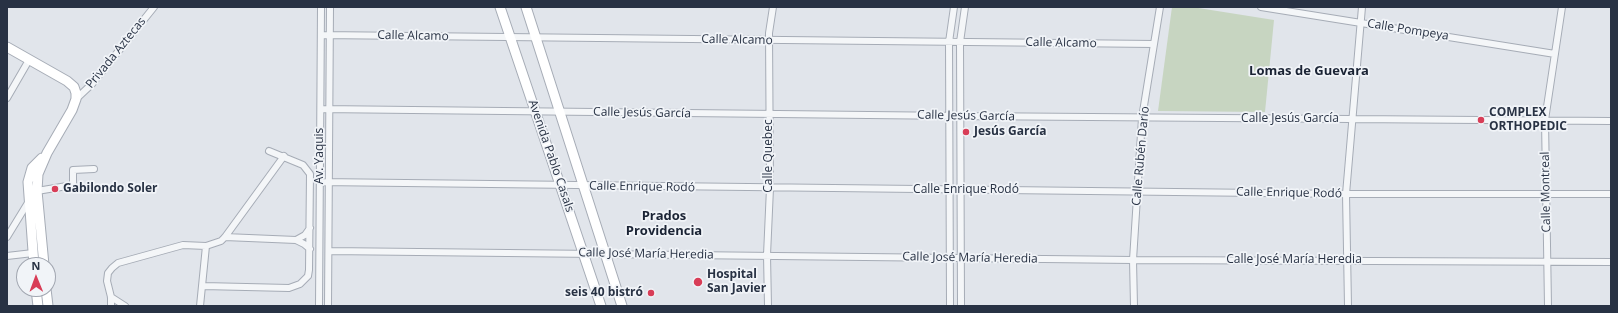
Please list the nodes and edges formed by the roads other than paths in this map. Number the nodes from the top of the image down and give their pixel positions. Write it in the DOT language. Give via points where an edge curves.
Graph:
graph roads {
  1 [pos="154,7"];
  2 [pos="321,7"];
  3 [pos="330,7"];
  4 [pos="500,7"];
  5 [pos="526,7"];
  6 [pos="773,7"];
  7 [pos="954,7"];
  8 [pos="965,7"];
  9 [pos="1160,7"];
  10 [pos="1261,7"];
  11 [pos="1362,7"];
  12 [pos="1562,7"];
  13 [pos="1359,22"];
  14 [pos="321,35"];
  15 [pos="330,35"];
  16 [pos="512,37"];
  17 [pos="536,38"];
  18 [pos="769,40"];
  19 [pos="949,42"];
  20 [pos="960,42"];
  21 [pos="1154,44"];
  22 [pos="7,46"];
  23 [pos="1555,54"];
  24 [pos="30,60"];
  25 [pos="7,98"];
  26 [pos="76,99"];
  27 [pos="321,108"];
  28 [pos="330,109"];
  29 [pos="536,112"];
  30 [pos="560,112"];
  31 [pos="769,114"];
  32 [pos="949,116"];
  33 [pos="960,116"];
  34 [pos="1142,118"];
  35 [pos="1353,119"];
  36 [pos="1545,120"];
  37 [pos="1611,121"];
  38 [pos="269,150"];
  39 [pos="48,153"];
  40 [pos="284,156"];
  41 [pos="94,169"];
  42 [pos="320,182"];
  43 [pos="329,182"];
  44 [pos="561,186"];
  45 [pos="583,186"];
  46 [pos="770,188"];
  47 [pos="949,190"];
  48 [pos="960,190"];
  49 [pos="37,191"];
  50 [pos="1137,191"];
  51 [pos="1346,194"];
  52 [pos="1546,194"];
  53 [pos="1611,194"];
  54 [pos="29,201"];
  55 [pos="310,228"];
  56 [pos="7,237"];
  57 [pos="225,237"];
  58 [pos="296,240"];
  59 [pos="36,246"];
  60 [pos="206,246"];
  61 [pos="310,249"];
  62 [pos="329,251"];
  63 [pos="584,253"];
  64 [pos="605,253"];
  65 [pos="767,255"];
  66 [pos="7,256"];
  67 [pos="35,257"];
  68 [pos="41,257"];
  69 [pos="949,257"];
  70 [pos="961,258"];
  71 [pos="1133,260"];
  72 [pos="1347,261"];
  73 [pos="1547,262"];
  74 [pos="1611,262"];
  75 [pos="203,286"];
  76 [pos="113,302"];
  77 [pos="125,306"];
  78 [pos="200,306"];
  79 [pos="319,306"];
  80 [pos="328,306"];
  81 [pos="601,306"];
  82 [pos="622,306"];
  83 [pos="768,306"];
  84 [pos="950,306"];
  85 [pos="961,306"];
  86 [pos="1134,306"];
  87 [pos="1348,306"];
  88 [pos="1548,306"];
  1 -- 26 [label="street, Privada Aztecas" via="92,84"];
  2 -- 14 [label="street, Av. Yaquis"];
  3 -- 15 [label="street, Av. Yaquis"];
  4 -- 16 [label="street, Avenida Pablo Casals"];
  5 -- 17 [label="street, Avenida Pablo Casals"];
  6 -- 18 [label="street, Calle Quebec"];
  7 -- 19 [label="street"];
  8 -- 20 [label="street"];
  9 -- 21 [label="street, Calle Rubén Darío"];
  10 -- 13 [label="street, Calle Pompeya"];
  11 -- 13 [label="street"];
  12 -- 23 [label="street, Calle Montreal"];
  13 -- 23 [label="street, Calle Pompeya"];
  13 -- 35 [label="street"];
  14 -- 15 [label="street, Calle Alcamo"];
  14 -- 27 [label="street, Av. Yaquis"];
  15 -- 16 [label="street, Calle Alcamo"];
  15 -- 28 [label="street, Av. Yaquis"];
  16 -- 17 [label="street, Calle Alcamo"];
  16 -- 29 [label="street, Avenida Pablo Casals"];
  17 -- 18 [label="street, Calle Alcamo"];
  17 -- 30 [label="street, Avenida Pablo Casals"];
  18 -- 19 [label="street, Calle Alcamo"];
  18 -- 31 [label="street, Calle Quebec"];
  19 -- 20 [label="street, Calle Alcamo"];
  19 -- 32 [label="street"];
  20 -- 21 [label="street, Calle Alcamo"];
  20 -- 33 [label="street"];
  21 -- 34 [label="street, Calle Rubén Darío"];
  22 -- 24 [label="street"];
  23 -- 36 [label="street, Calle Montreal"];
  24 -- 25 [label="street"];
  24 -- 26 [label="street" via="66,81 74,88"];
  26 -- 39 [label="street"];
  27 -- 28 [label="street, Calle Jesús García"];
  27 -- 42 [label="street, Av. Yaquis"];
  28 -- 29 [label="street, Calle Jesús García"];
  28 -- 43 [label="street, Av. Yaquis"];
  29 -- 30 [label="street, Calle Jesús García"];
  29 -- 44 [label="street, Avenida Pablo Casals"];
  30 -- 31 [label="street, Calle Jesús García"];
  30 -- 45 [label="street, Avenida Pablo Casals"];
  31 -- 32 [label="street, Calle Jesús García"];
  31 -- 46 [label="street, Calle Quebec"];
  32 -- 33 [label="street, Calle Jesús García"];
  32 -- 47 [label="street"];
  33 -- 34 [label="street, Calle Jesús García"];
  33 -- 48 [label="street"];
  34 -- 35 [label="street, Calle Jesús García"];
  34 -- 50 [label="street, Calle Rubén Darío"];
  35 -- 36 [label="street, Calle Jesús García"];
  35 -- 51 [label="street"];
  36 -- 37 [label="street, Calle Jesús García"];
  36 -- 52 [label="street, Calle Montreal"];
  38 -- 40 [label="street"];
  39 -- 49 [label="street" via="38,174"];
  39 -- 54 [label="street" via="29,174"];
  40 -- 55 [label="street" via="303,165 310,174"];
  40 -- 57 [label="street"];
  41 -- 49 [label="street" via="73,170 72,185"];
  42 -- 43 [label="street, Calle Enrique Rodó"];
  42 -- 79 [label="street, Av. Yaquis"];
  43 -- 44 [label="street, Calle Enrique Rodó"];
  43 -- 62 [label="street, Av. Yaquis"];
  44 -- 45 [label="street, Calle Enrique Rodó"];
  44 -- 63 [label="street, Avenida Pablo Casals"];
  45 -- 46 [label="street, Calle Enrique Rodó"];
  45 -- 64 [label="street, Avenida Pablo Casals"];
  46 -- 47 [label="street, Calle Enrique Rodó"];
  46 -- 65 [label="street, Calle Quebec"];
  47 -- 48 [label="street, Calle Enrique Rodó"];
  47 -- 69 [label="street"];
  48 -- 50 [label="street, Calle Enrique Rodó"];
  48 -- 70 [label="street"];
  49 -- 59 [label="street"];
  50 -- 51 [label="street, Calle Enrique Rodó"];
  50 -- 71 [label="street, Calle Rubén Darío"];
  51 -- 52 [label="street, Calle Enrique Rodó"];
  51 -- 72 [label="street"];
  52 -- 53 [label="street, Calle Enrique Rodó"];
  52 -- 73 [label="street, Calle Montreal"];
  54 -- 56 [label="street"];
  54 -- 59 [label="street"];
  55 -- 58 [label="street" via="306,235"];
  55 -- 61 [label="street"];
  57 -- 58 [label="street"];
  57 -- 60 [label="street" via="214,245"];
  58 -- 61 [label="street"];
  59 -- 66 [label="street"];
  59 -- 67 [label="street"];
  59 -- 68 [label="street"];
  60 -- 75 [label="street"];
  60 -- 76 [label="street" via="183,245 118,263 108,273 107,281"];
  61 -- 75 [label="street" via="308,276 295,286"];
  62 -- 63 [label="street, Calle José María Heredia"];
  62 -- 80 [label="street, Av. Yaquis"];
  63 -- 64 [label="street, Calle José María Heredia"];
  63 -- 81 [label="street, Avenida Pablo Casals"];
  64 -- 65 [label="street, Calle José María Heredia"];
  64 -- 82 [label="street, Avenida Pablo Casals"];
  65 -- 69 [label="street, Calle José María Heredia"];
  65 -- 83 [label="street, Calle Quebec"];
  69 -- 70 [label="street, Calle José María Heredia"];
  69 -- 84 [label="street"];
  70 -- 71 [label="street, Calle José María Heredia"];
  70 -- 85 [label="street"];
  71 -- 72 [label="street, Calle José María Heredia"];
  71 -- 86 [label="street, Calle Rubén Darío"];
  72 -- 73 [label="street, Calle José María Heredia"];
  72 -- 87 [label="street"];
  73 -- 74 [label="street, Calle José María Heredia"];
  73 -- 88 [label="street, Calle Montreal"];
  75 -- 78 [label="street"];
  76 -- 77 [label="street"];
}
